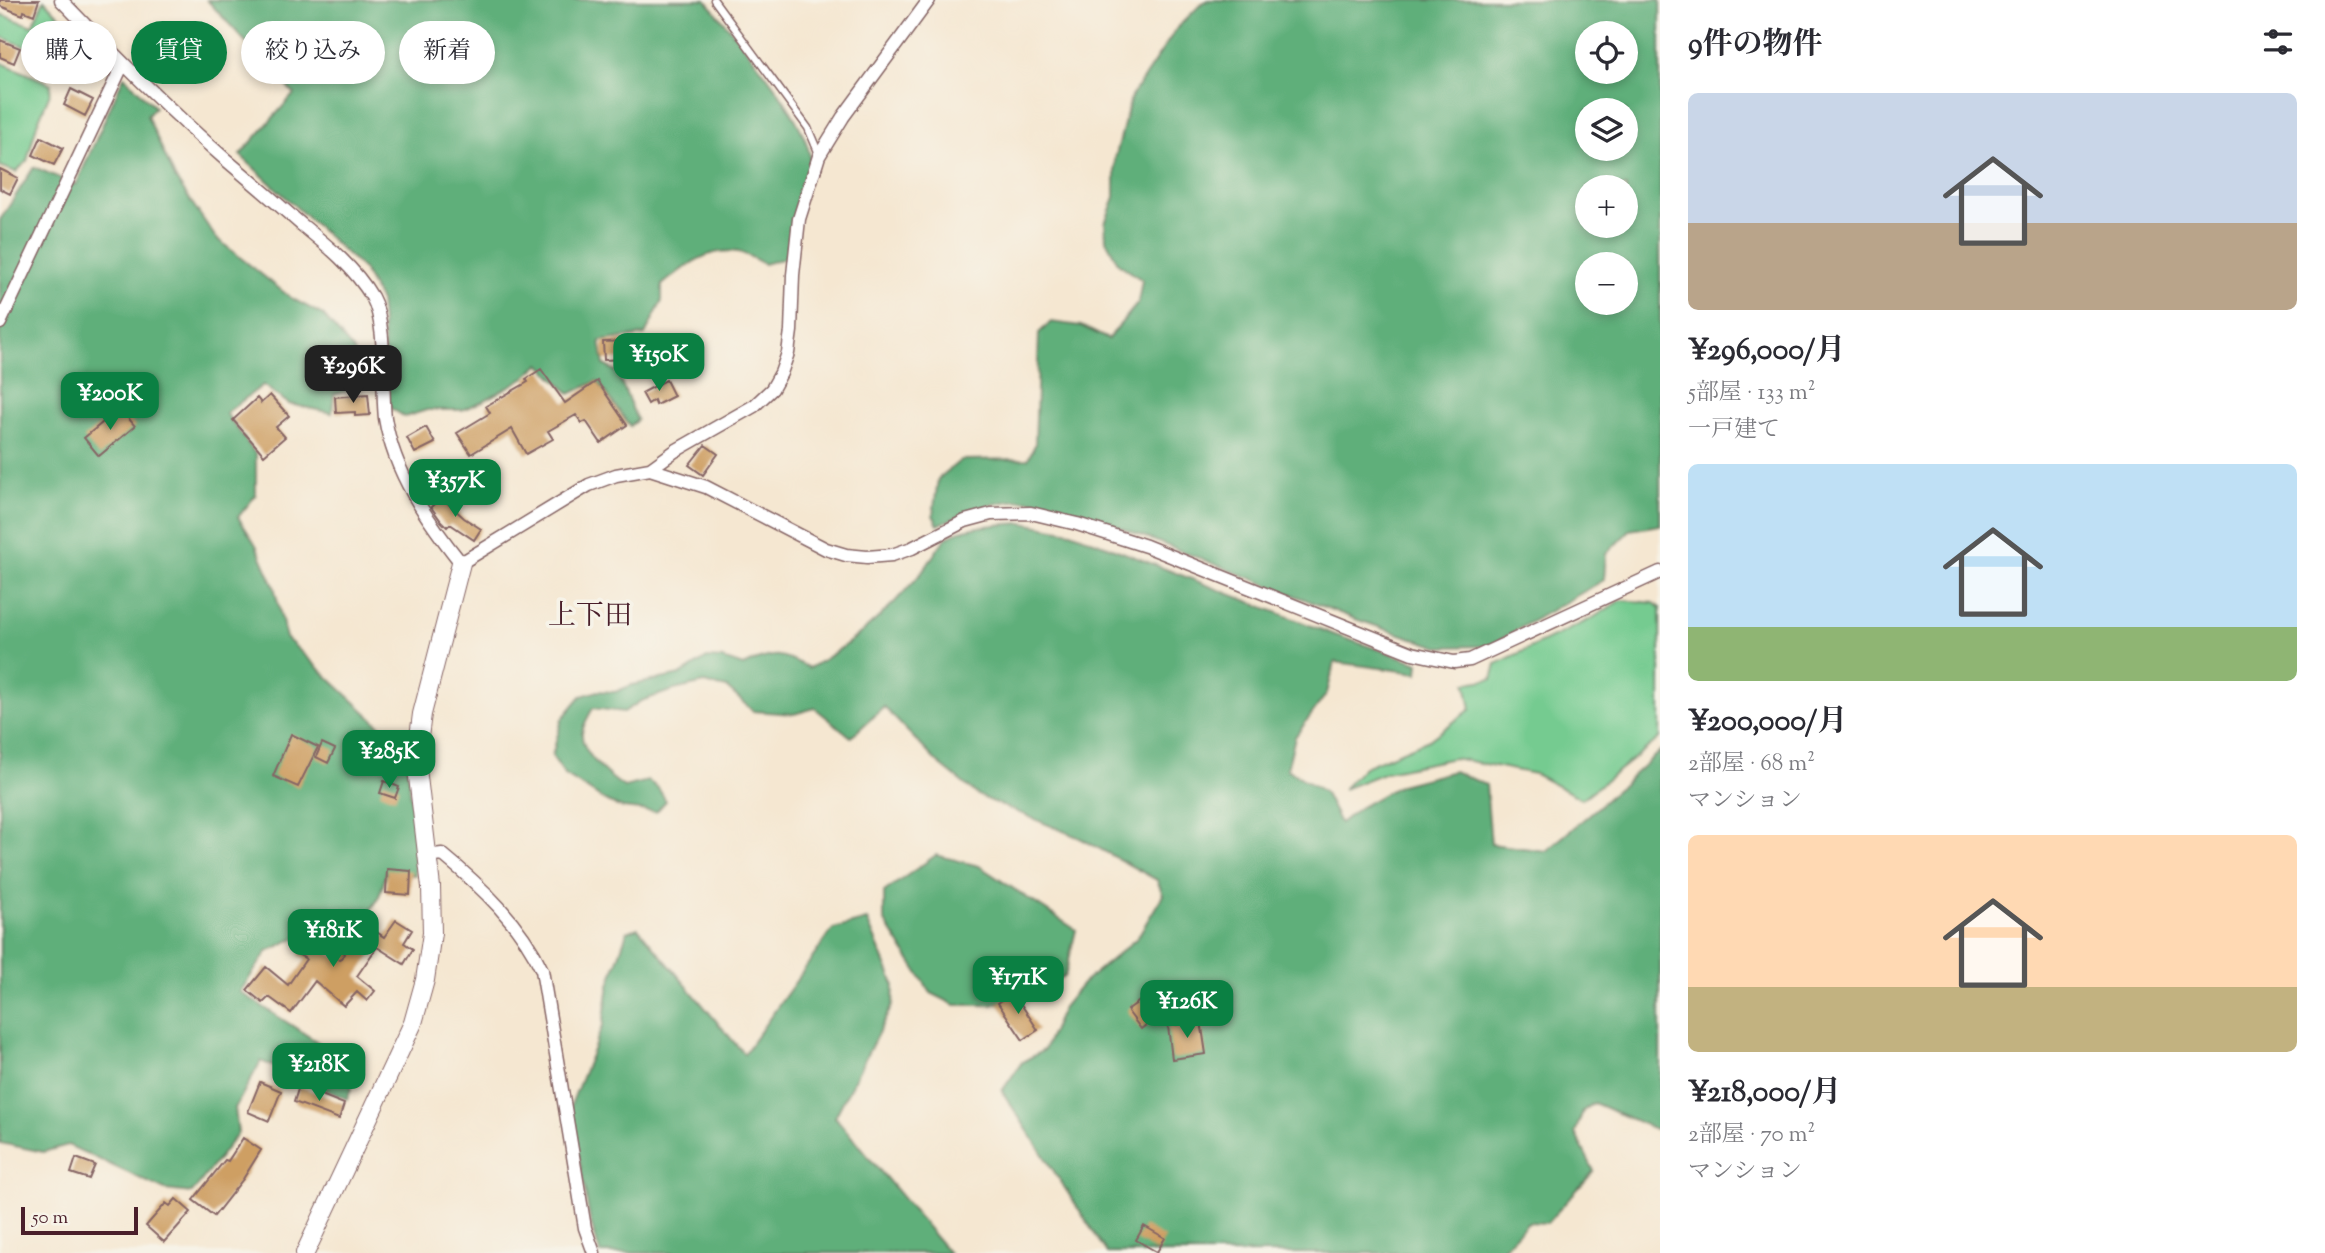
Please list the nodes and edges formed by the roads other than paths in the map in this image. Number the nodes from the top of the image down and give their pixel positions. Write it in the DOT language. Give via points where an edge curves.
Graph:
graph roads {
  1 [pos="61,0"];
  2 [pos="714,0"];
  3 [pos="929,0"];
  4 [pos="123,64"];
  5 [pos="819,156"];
  6 [pos="0,323"];
  7 [pos="650,469"];
  8 [pos="461,563"];
  9 [pos="1660,572"];
  10 [pos="426,856"];
  11 [pos="305,1253"];
  12 [pos="594,1253"];
  1 -- 4 [label="street"];
  2 -- 5 [label="lane" via="807,128"];
  3 -- 5 [label="street"];
  4 -- 6 [label="street"];
  4 -- 8 [label="street" via="359,277 379,319 386,420 407,485"];
  5 -- 7 [label="street" via="799,219 791,331 781,373 754,407"];
  7 -- 8 [label="street" via="589,485"];
  7 -- 9 [label="street" via="706,487 846,555 892,555 965,521 991,514 1031,513 1146,546 1412,653 1454,662 1493,652"];
  8 -- 10 [label="street" via="420,725 416,760"];
  10 -- 11 [label="street" via="432,933 413,1023"];
  10 -- 12 [label="street" via="442,854 468,875 523,936 542,970 585,1228"];
}
